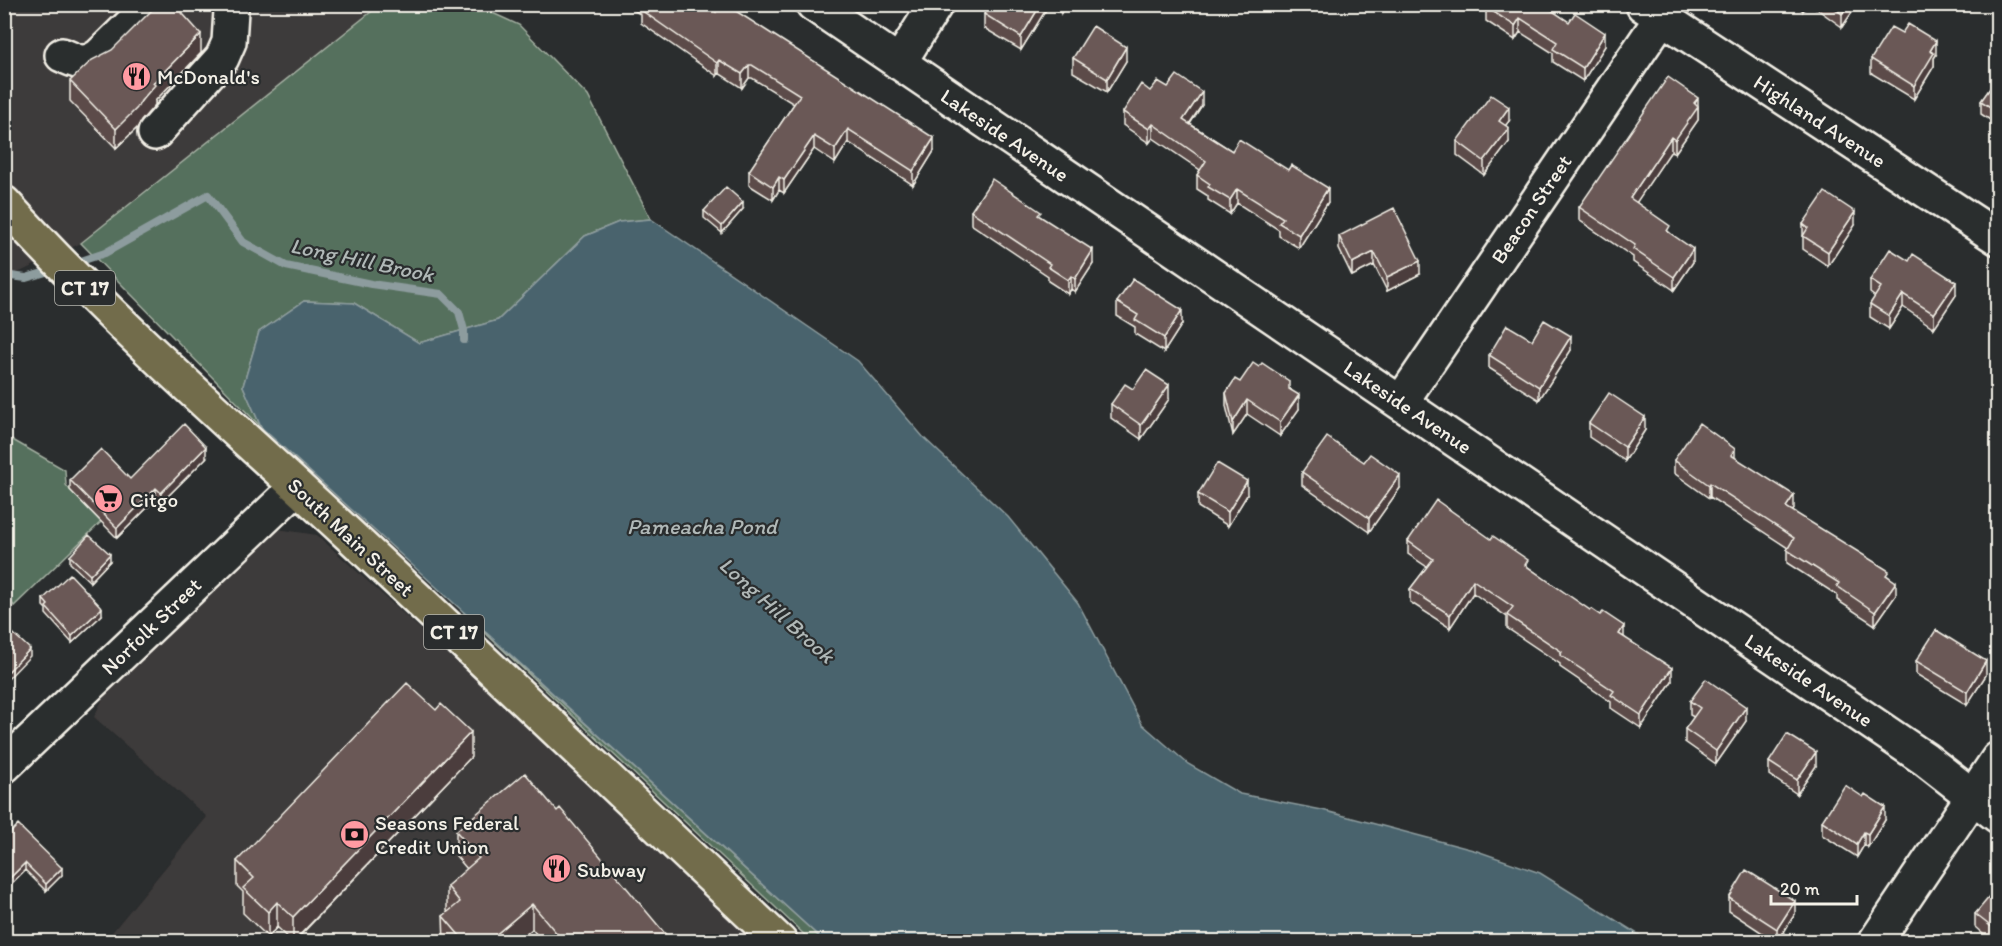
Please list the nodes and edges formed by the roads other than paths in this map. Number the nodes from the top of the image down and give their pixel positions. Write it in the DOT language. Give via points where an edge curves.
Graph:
graph roads {
  1 [pos="152,4"];
  2 [pos="229,4"];
  3 [pos="252,4"];
  4 [pos="813,4"];
  5 [pos="936,4"];
  6 [pos="1653,11"];
  7 [pos="62,55"];
  8 [pos="222,58"];
  9 [pos="899,63"];
  10 [pos="155,133"];
  11 [pos="4,203"];
  12 [pos="1998,238"];
  13 [pos="1401,402"];
  14 [pos="297,487"];
  15 [pos="1998,759"];
  16 [pos="4,766"];
  17 [pos="1985,805"];
  18 [pos="780,942"];
  19 [pos="1875,942"];
  1 -- 7 [label="street" via="89,63"];
  2 -- 8 [label="street" via="229,42"];
  3 -- 8 [label="street" via="246,24"];
  4 -- 9 [label="street, Lakeside Avenue"];
  5 -- 9 [label="street"];
  6 -- 12 [label="street, Highland Avenue"];
  6 -- 13 [label="street, Beacon Street"];
  8 -- 10 [label="street"];
  9 -- 13 [label="street, Lakeside Avenue"];
  11 -- 14 [label="main road, South Main Street / CT 17" via="124,327"];
  13 -- 17 [label="street, Lakeside Avenue" via="1925,759"];
  14 -- 16 [label="street, Norfolk Street"];
  14 -- 18 [label="main road, South Main Street / CT 17"];
  15 -- 17 [label="street"];
  17 -- 19 [label="street"];
}
